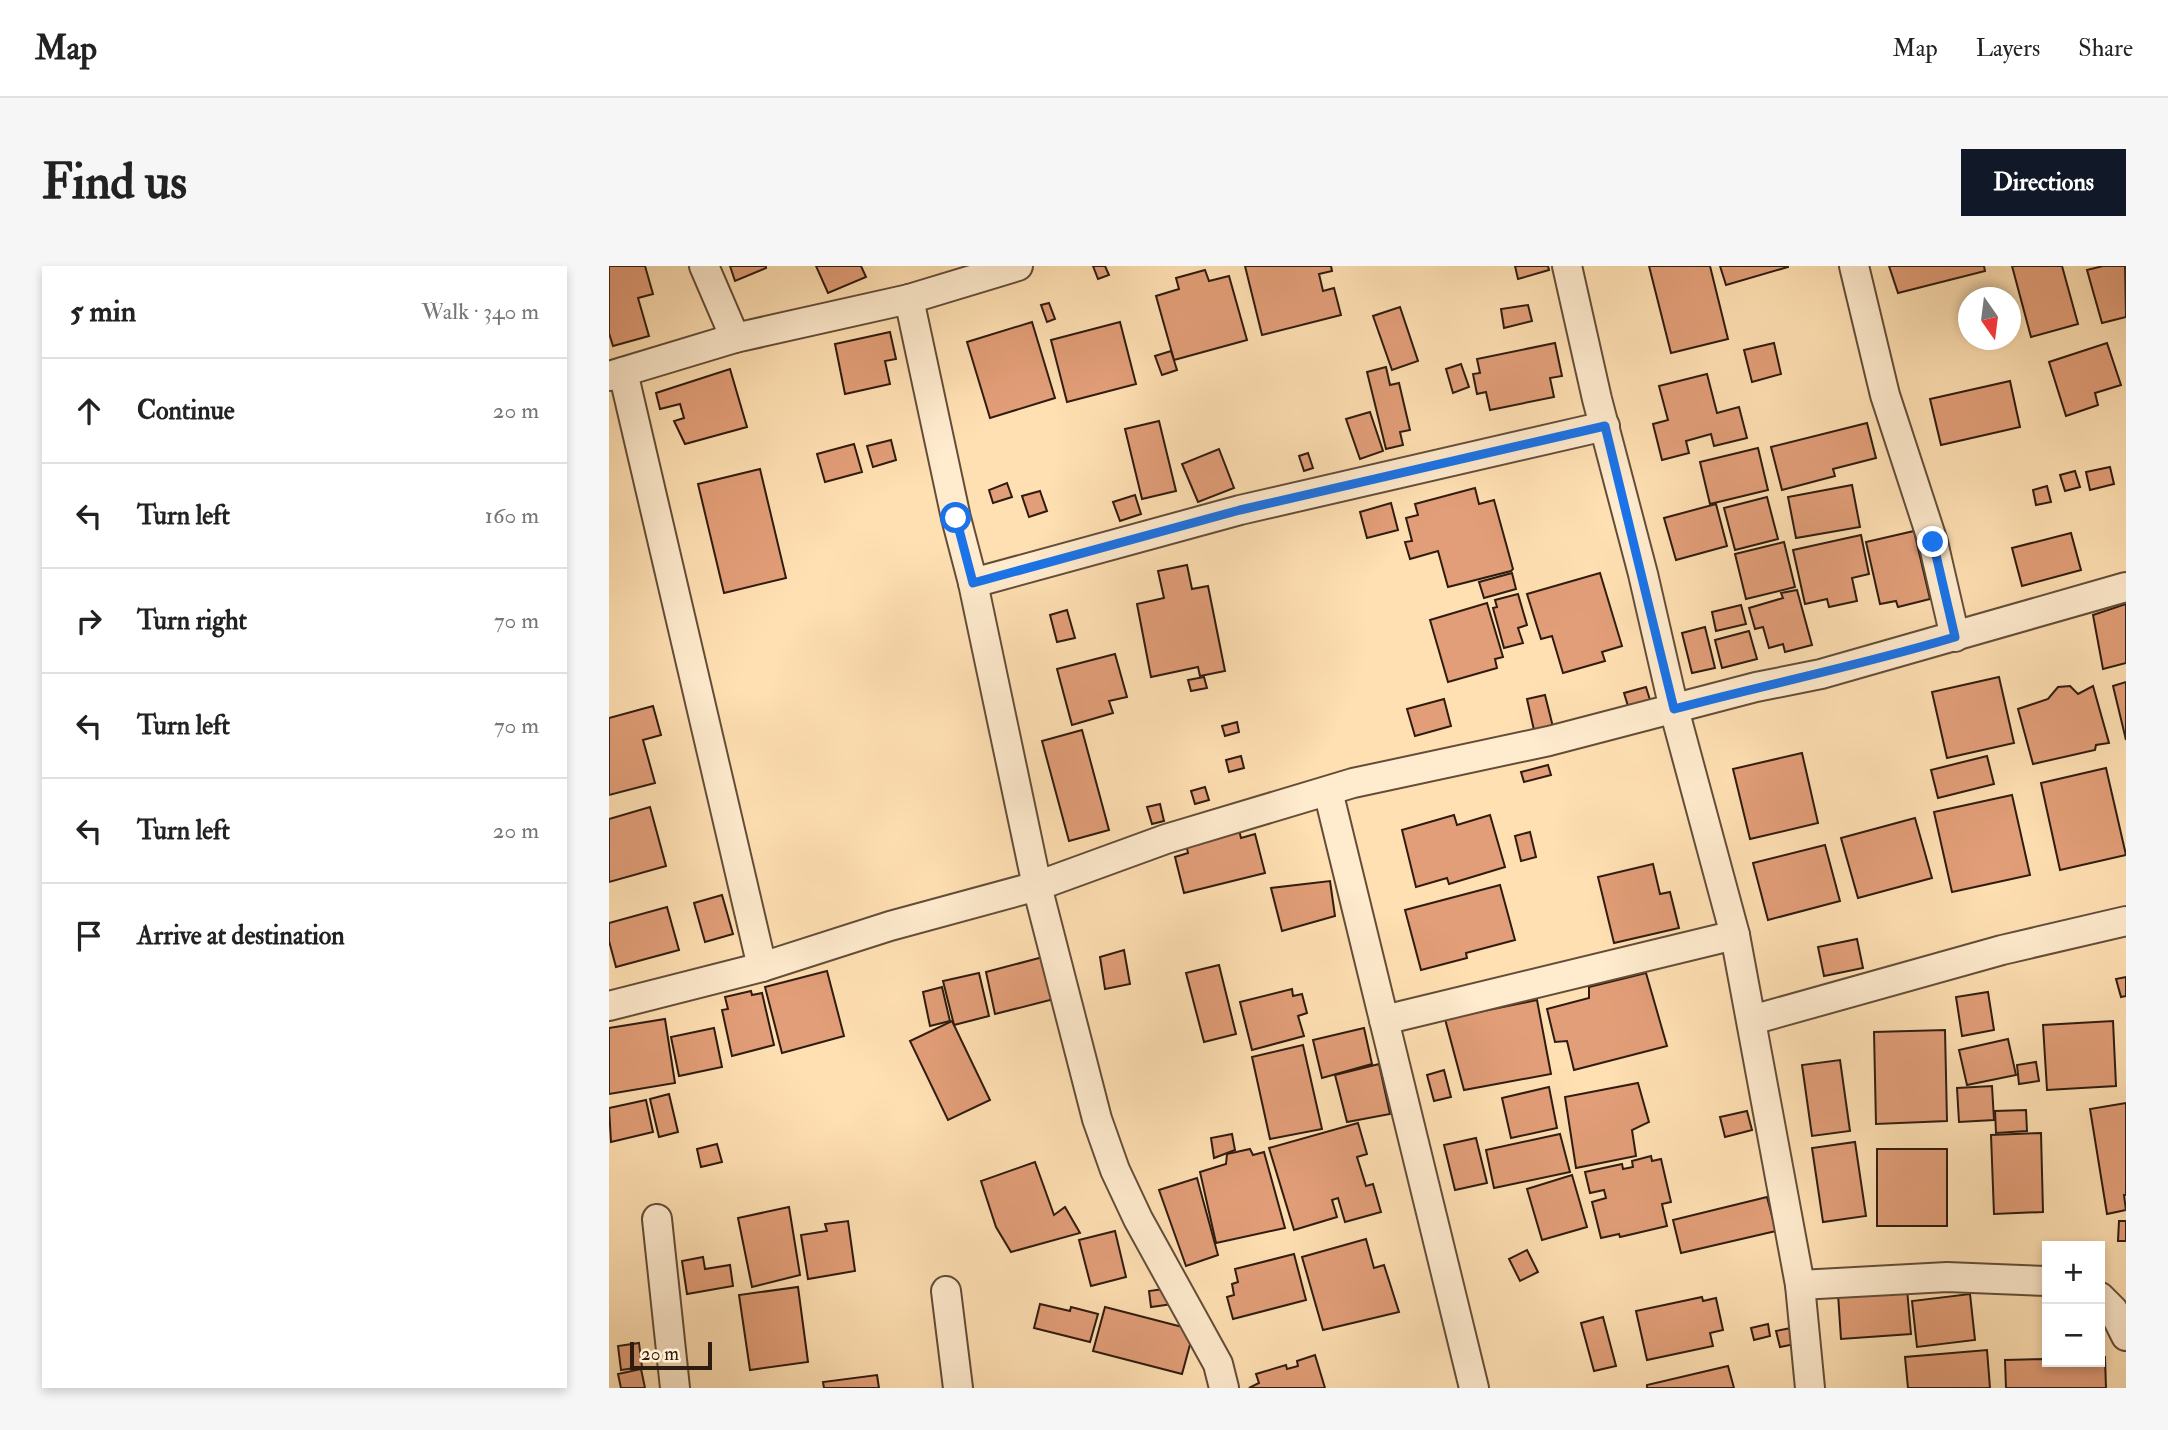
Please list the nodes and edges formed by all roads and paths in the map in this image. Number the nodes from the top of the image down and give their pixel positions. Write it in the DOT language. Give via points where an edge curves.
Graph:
graph roads {
  1 [pos="704,266"];
  2 [pos="1018,266"];
  3 [pos="1567,266"];
  4 [pos="1854,266"];
  5 [pos="909,299"];
  6 [pos="735,338"];
  7 [pos="616,374"];
  8 [pos="1605,426"];
  9 [pos="973,583"];
  10 [pos="2126,587"];
  11 [pos="1955,637"];
  12 [pos="1674,709"];
  13 [pos="1328,791"];
  14 [pos="1037,886"];
  15 [pos="2126,921"];
  16 [pos="1735,935"];
  17 [pos="762,967"];
  18 [pos="609,1006"];
  19 [pos="1384,1020"];
  20 [pos="1752,1020"];
  21 [pos="657,1219"];
  22 [pos="2042,1281"];
  23 [pos="1800,1285"];
  24 [pos="946,1291"];
  25 [pos="2105,1302"];
  26 [pos="2126,1336"];
  27 [pos="675,1388"];
  28 [pos="958,1388"];
  29 [pos="1224,1388"];
  30 [pos="1474,1388"];
  31 [pos="1810,1388"];
  1 -- 6 [label="street"];
  2 -- 5 [label="street"];
  3 -- 8 [label="street"];
  4 -- 11 [label="street" via="1885,395 1933,542"];
  5 -- 6 [label="street"];
  5 -- 9 [label="street"];
  6 -- 7 [label="street"];
  7 -- 17 [label="street"];
  8 -- 9 [label="street" via="1240,510"];
  8 -- 12 [label="street"];
  9 -- 14 [label="street"];
  10 -- 11 [label="street"];
  11 -- 12 [label="street"];
  12 -- 13 [label="street"];
  12 -- 16 [label="street"];
  13 -- 14 [label="street" via="1166,839"];
  13 -- 19 [label="street"];
  14 -- 17 [label="street"];
  14 -- 29 [label="street" via="1097,1119 1115,1170 1219,1364"];
  15 -- 20 [label="street"];
  16 -- 19 [label="street"];
  16 -- 20 [label="street"];
  17 -- 18 [label="street"];
  19 -- 30 [label="street"];
  20 -- 23 [label="street"];
  21 -- 27 [label="street"];
  22 -- 23 [label="street" via="1947,1278"];
  23 -- 31 [label="street"];
  24 -- 28 [label="street"];
  25 -- 26 [label="street"];
}
